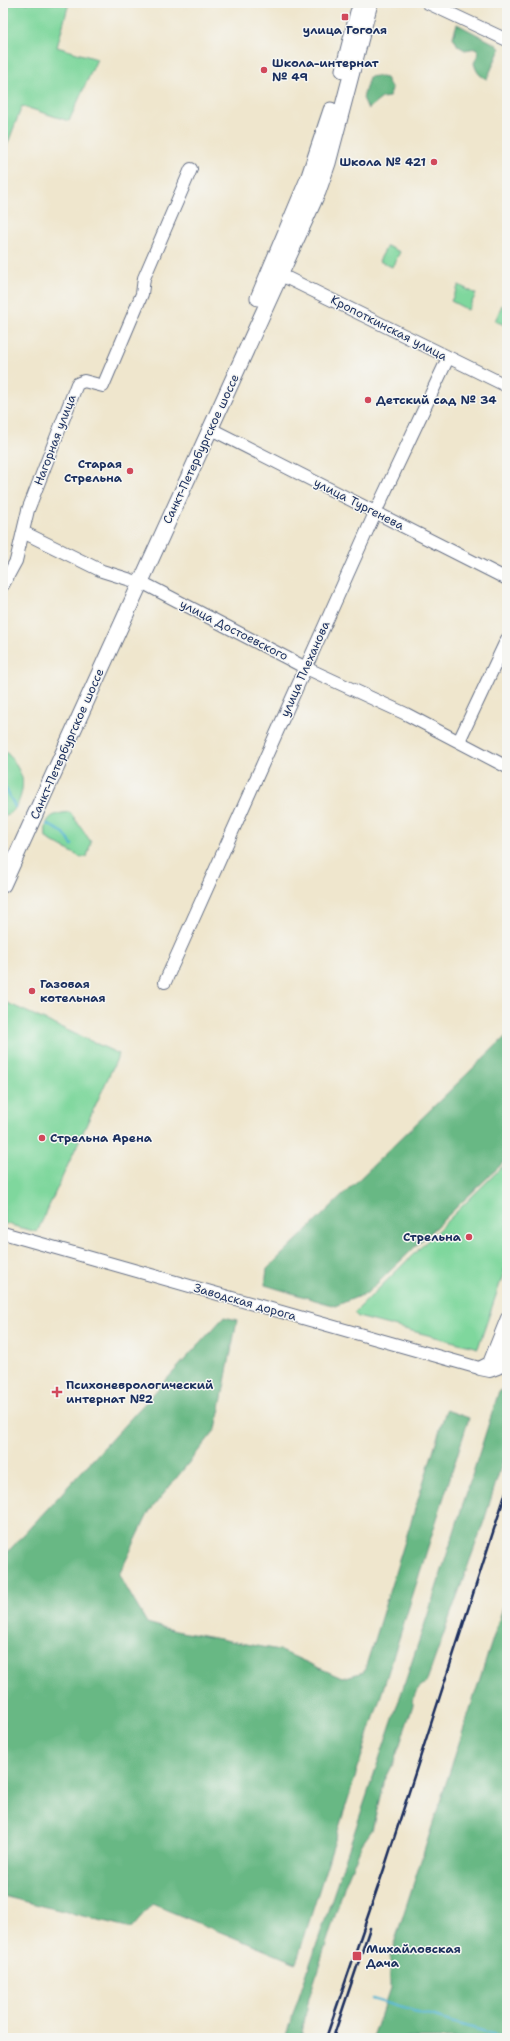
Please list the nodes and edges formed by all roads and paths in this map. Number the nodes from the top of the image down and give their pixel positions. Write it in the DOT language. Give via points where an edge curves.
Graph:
graph roads {
  1 [pos="360,3"];
  2 [pos="370,3"];
  3 [pos="428,3"];
  4 [pos="507,40"];
  5 [pos="191,169"];
  6 [pos="276,272"];
  7 [pos="448,358"];
  8 [pos="507,386"];
  9 [pos="211,429"];
  10 [pos="375,513"];
  11 [pos="23,532"];
  12 [pos="507,579"];
  13 [pos="136,582"];
  14 [pos="3,585"];
  15 [pos="507,639"];
  16 [pos="306,668"];
  17 [pos="459,742"];
  18 [pos="507,767"];
  19 [pos="3,866"];
  20 [pos="3,885"];
  21 [pos="165,982"];
  22 [pos="3,1233"];
  23 [pos="507,1318"];
  24 [pos="507,1349"];
  25 [pos="483,1369"];
  1 -- 6 [label="main road, Санкт-Петербургское шоссе" via="327,127"];
  2 -- 6 [label="main road, Санкт-Петербургское шоссе" via="318,192"];
  3 -- 4 [label="street"];
  5 -- 11 [label="street, Нагорная улица" via="145,274 142,294 103,386 84,381 77,384 28,510"];
  6 -- 7 [label="street, Кропоткинская улица"];
  6 -- 9 [label="main road, Санкт-Петербургское шоссе"];
  6 -- 13 [label="main road, Санкт-Петербургское шоссе" via="226,375"];
  7 -- 8 [label="street, Кропоткинская улица"];
  7 -- 10 [label="street, улица Плеханова"];
  9 -- 10 [label="street, улица Тургенева"];
  9 -- 13 [label="main road, Санкт-Петербургское шоссе"];
  10 -- 12 [label="street, улица Тургенева"];
  10 -- 16 [label="street, улица Плеханова"];
  11 -- 13 [label="street, улица Достоевского" via="102,570"];
  11 -- 14 [label="street, Нагорная улица" via="16,561"];
  13 -- 16 [label="street, улица Достоевского" via="147,585"];
  13 -- 19 [label="main road, Санкт-Петербургское шоссе"];
  13 -- 20 [label="main road, Санкт-Петербургское шоссе"];
  15 -- 17 [label="street"];
  16 -- 17 [label="street, улица Достоевского"];
  16 -- 21 [label="street, улица Плеханова"];
  17 -- 18 [label="street, улица Достоевского"];
  22 -- 25 [label="street, Заводская дорога"];
  23 -- 25 [label="street" via="489,1363"];
  24 -- 25 [label="street, Заводская дорога" via="498,1368 490,1371"];
}
